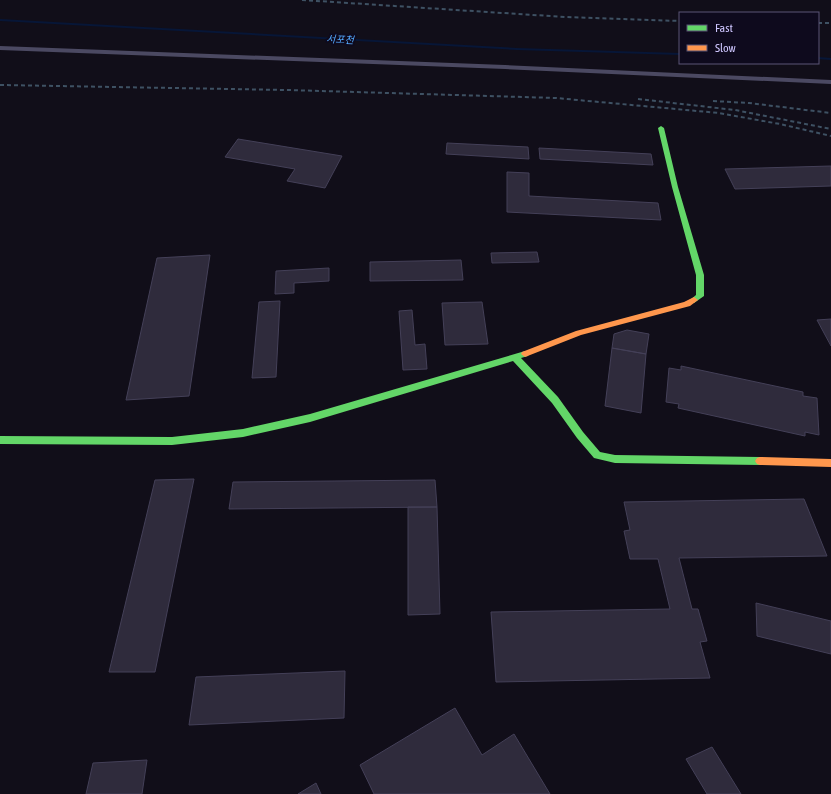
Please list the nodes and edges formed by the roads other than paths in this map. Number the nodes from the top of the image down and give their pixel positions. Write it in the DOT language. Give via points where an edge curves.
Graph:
graph roads {
  1 [pos="0,48"];
  2 [pos="831,82"];
  3 [pos="661,128"];
  4 [pos="516,358"];
  5 [pos="0,440"];
  6 [pos="831,463"];
  1 -- 2 [label="lane"];
  3 -- 4 [label="street" via="700,275 700,296 687,304 579,333"];
  4 -- 5 [label="street" via="310,418 243,433 172,442"];
  4 -- 6 [label="street" via="555,400 597,455 616,459"];
}
